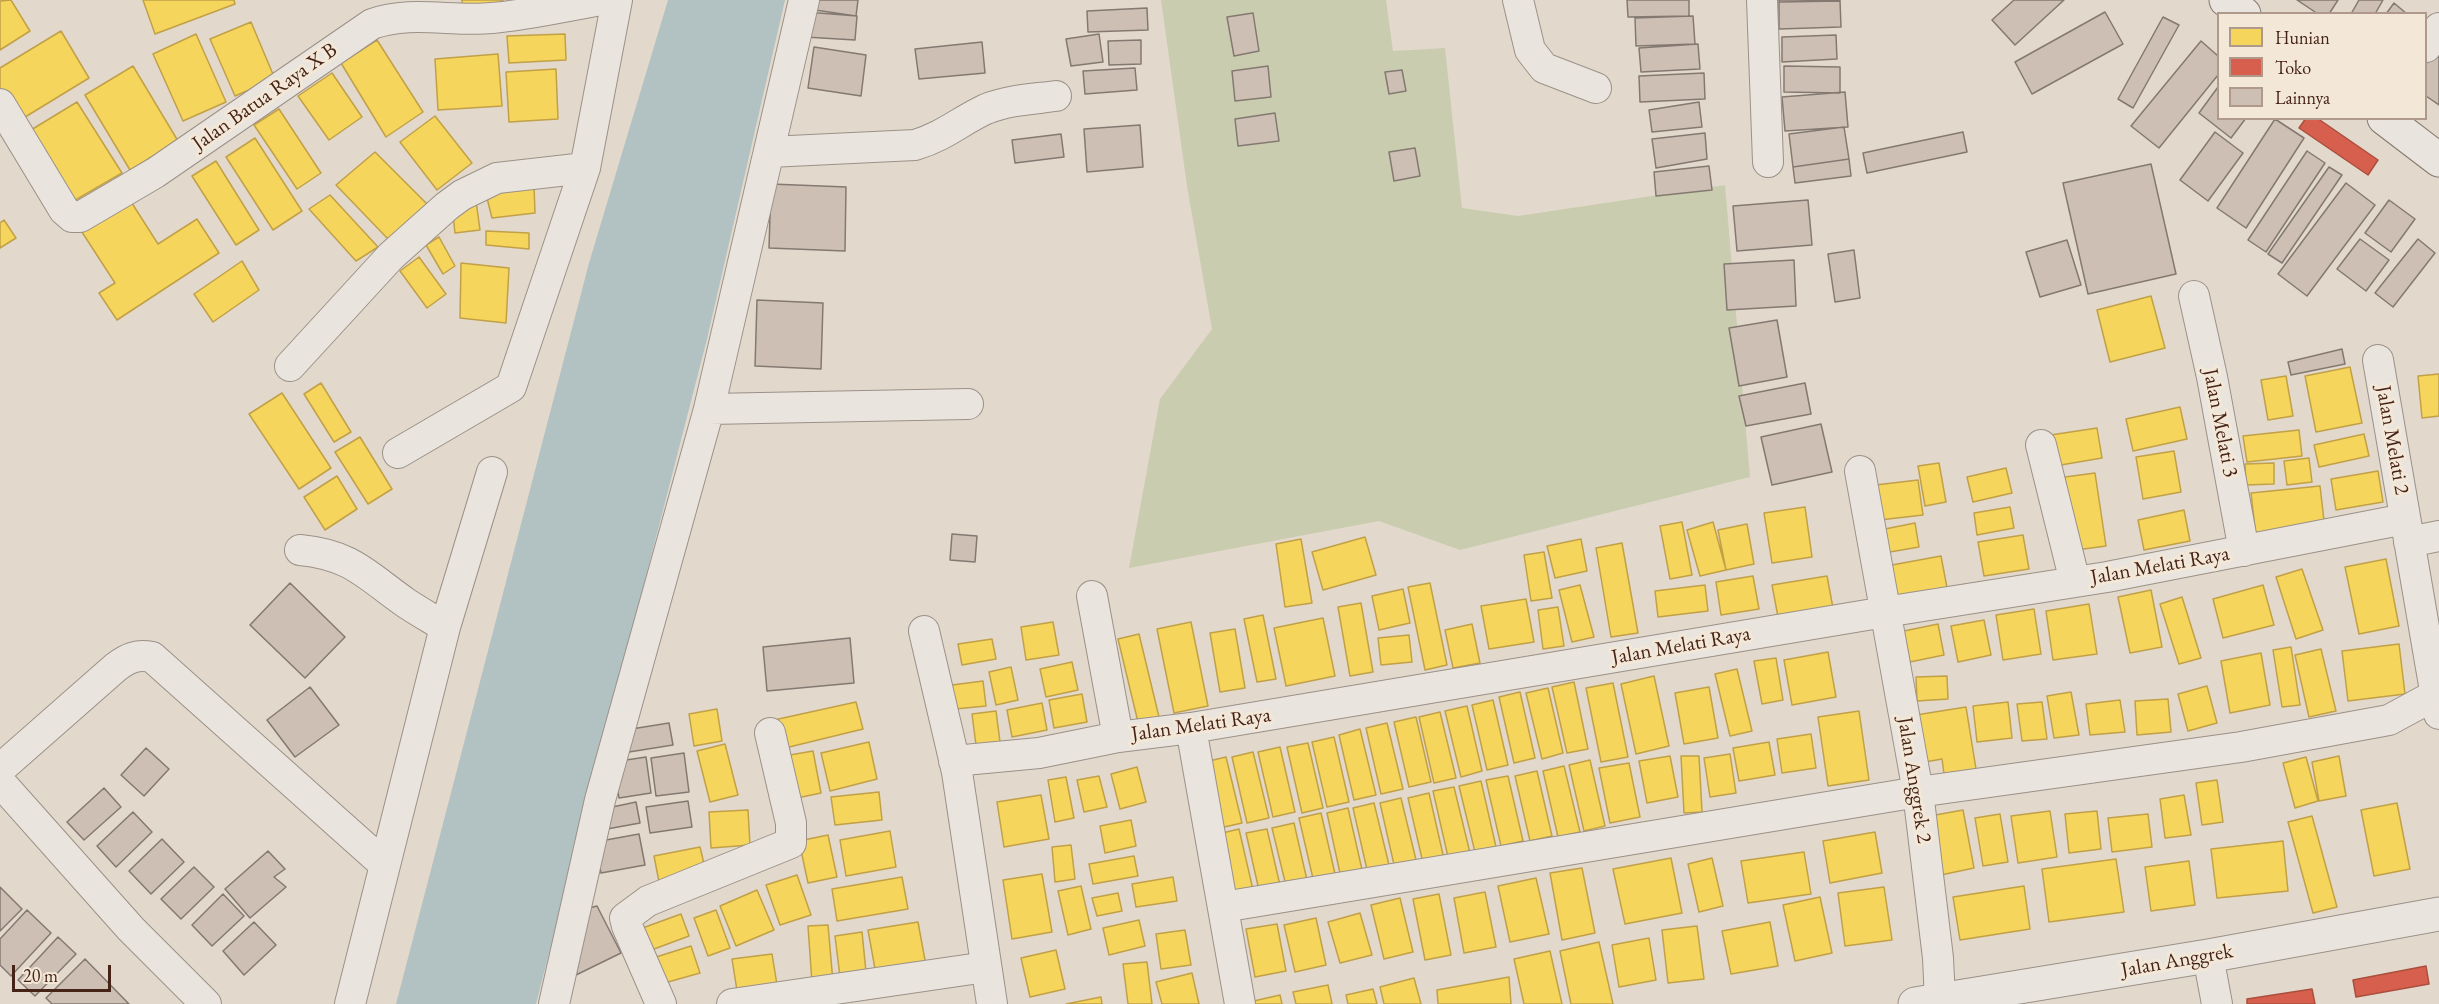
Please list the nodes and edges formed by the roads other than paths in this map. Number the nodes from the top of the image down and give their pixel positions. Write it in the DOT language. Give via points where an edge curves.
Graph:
graph roads {
  1 [pos="602,0"];
  2 [pos="617,0"];
  3 [pos="804,0"];
  4 [pos="1518,0"];
  5 [pos="1762,0"];
  6 [pos="2226,0"];
  7 [pos="2241,12"];
  8 [pos="2439,28"];
  9 [pos="2427,46"];
  10 [pos="1596,88"];
  11 [pos="1056,96"];
  12 [pos="0,104"];
  13 [pos="2387,120"];
  14 [pos="769,152"];
  15 [pos="2439,160"];
  16 [pos="1768,162"];
  17 [pos="585,168"];
  18 [pos="2193,296"];
  19 [pos="2378,360"];
  20 [pos="290,366"];
  21 [pos="968,404"];
  22 [pos="710,409"];
  23 [pos="2040,445"];
  24 [pos="398,453"];
  25 [pos="1860,471"];
  26 [pos="492,472"];
  27 [pos="2407,530"];
  28 [pos="2439,536"];
  29 [pos="300,550"];
  30 [pos="2244,551"];
  31 [pos="2074,582"];
  32 [pos="1092,596"];
  33 [pos="1885,612"];
  34 [pos="445,627"];
  35 [pos="924,631"];
  36 [pos="2437,706"];
  37 [pos="1191,728"];
  38 [pos="770,733"];
  39 [pos="1118,737"];
  40 [pos="954,761"];
  41 [pos="0,769"];
  42 [pos="0,782"];
  43 [pos="1918,792"];
  44 [pos="385,866"];
  45 [pos="1223,907"];
  46 [pos="2439,914"];
  47 [pos="2208,956"];
  48 [pos="986,967"];
  49 [pos="1927,1002"];
  50 [pos="206,1004"];
  51 [pos="350,1004"];
  52 [pos="554,1004"];
  53 [pos="661,1004"];
  54 [pos="732,1004"];
  55 [pos="992,1004"];
  56 [pos="1240,1004"];
  57 [pos="2217,1004"];
  1 -- 12 [label="street, Jalan Batua Raya X B" via="491,18 406,16 372,24 155,173 80,217 72,217 64,210"];
  2 -- 17 [label="street"];
  3 -- 14 [label="street"];
  4 -- 10 [label="street" via="1530,50 1544,68"];
  5 -- 16 [label="street"];
  6 -- 7 [label="street"];
  8 -- 9 [label="street"];
  11 -- 14 [label="street" via="987,109 934,139 915,145"];
  13 -- 15 [label="street"];
  14 -- 22 [label="street"];
  17 -- 20 [label="street" via="497,178 462,195 391,256"];
  17 -- 24 [label="street" via="511,387"];
  18 -- 30 [label="street, Jalan Melati 3"];
  19 -- 27 [label="street, Jalan Melati 2"];
  21 -- 22 [label="street"];
  22 -- 52 [label="street" via="600,800"];
  23 -- 31 [label="street"];
  25 -- 33 [label="street, Jalan Anggrek 2"];
  26 -- 34 [label="street"];
  27 -- 28 [label="street, Jalan Melati Raya"];
  27 -- 30 [label="street, Jalan Melati Raya"];
  27 -- 36 [label="street, Jalan Melati 2"];
  29 -- 34 [label="street" via="325,552 354,564"];
  30 -- 31 [label="street, Jalan Melati Raya"];
  31 -- 33 [label="street, Jalan Melati Raya"];
  32 -- 39 [label="street"];
  33 -- 37 [label="street, Jalan Melati Raya"];
  33 -- 43 [label="street, Jalan Anggrek 2"];
  34 -- 44 [label="street"];
  35 -- 40 [label="street"];
  36 -- 43 [label="street" via="2389,720 2264,743"];
  37 -- 39 [label="street, Jalan Melati Raya"];
  37 -- 45 [label="street"];
  38 -- 53 [label="street" via="791,823 791,843 648,901 625,918"];
  39 -- 40 [label="street, Jalan Melati Raya" via="1039,753"];
  40 -- 48 [label="street"];
  41 -- 44 [label="street" via="116,667 136,656 152,657"];
  42 -- 50 [label="street" via="132,929"];
  43 -- 45 [label="street"];
  43 -- 49 [label="street, Jalan Anggrek 2" via="1938,958"];
  44 -- 51 [label="street"];
  45 -- 56 [label="street"];
  46 -- 47 [label="street, Jalan Anggrek"];
  47 -- 49 [label="street, Jalan Anggrek"];
  47 -- 57 [label="street"];
  48 -- 54 [label="street"];
  48 -- 55 [label="street"];
}
